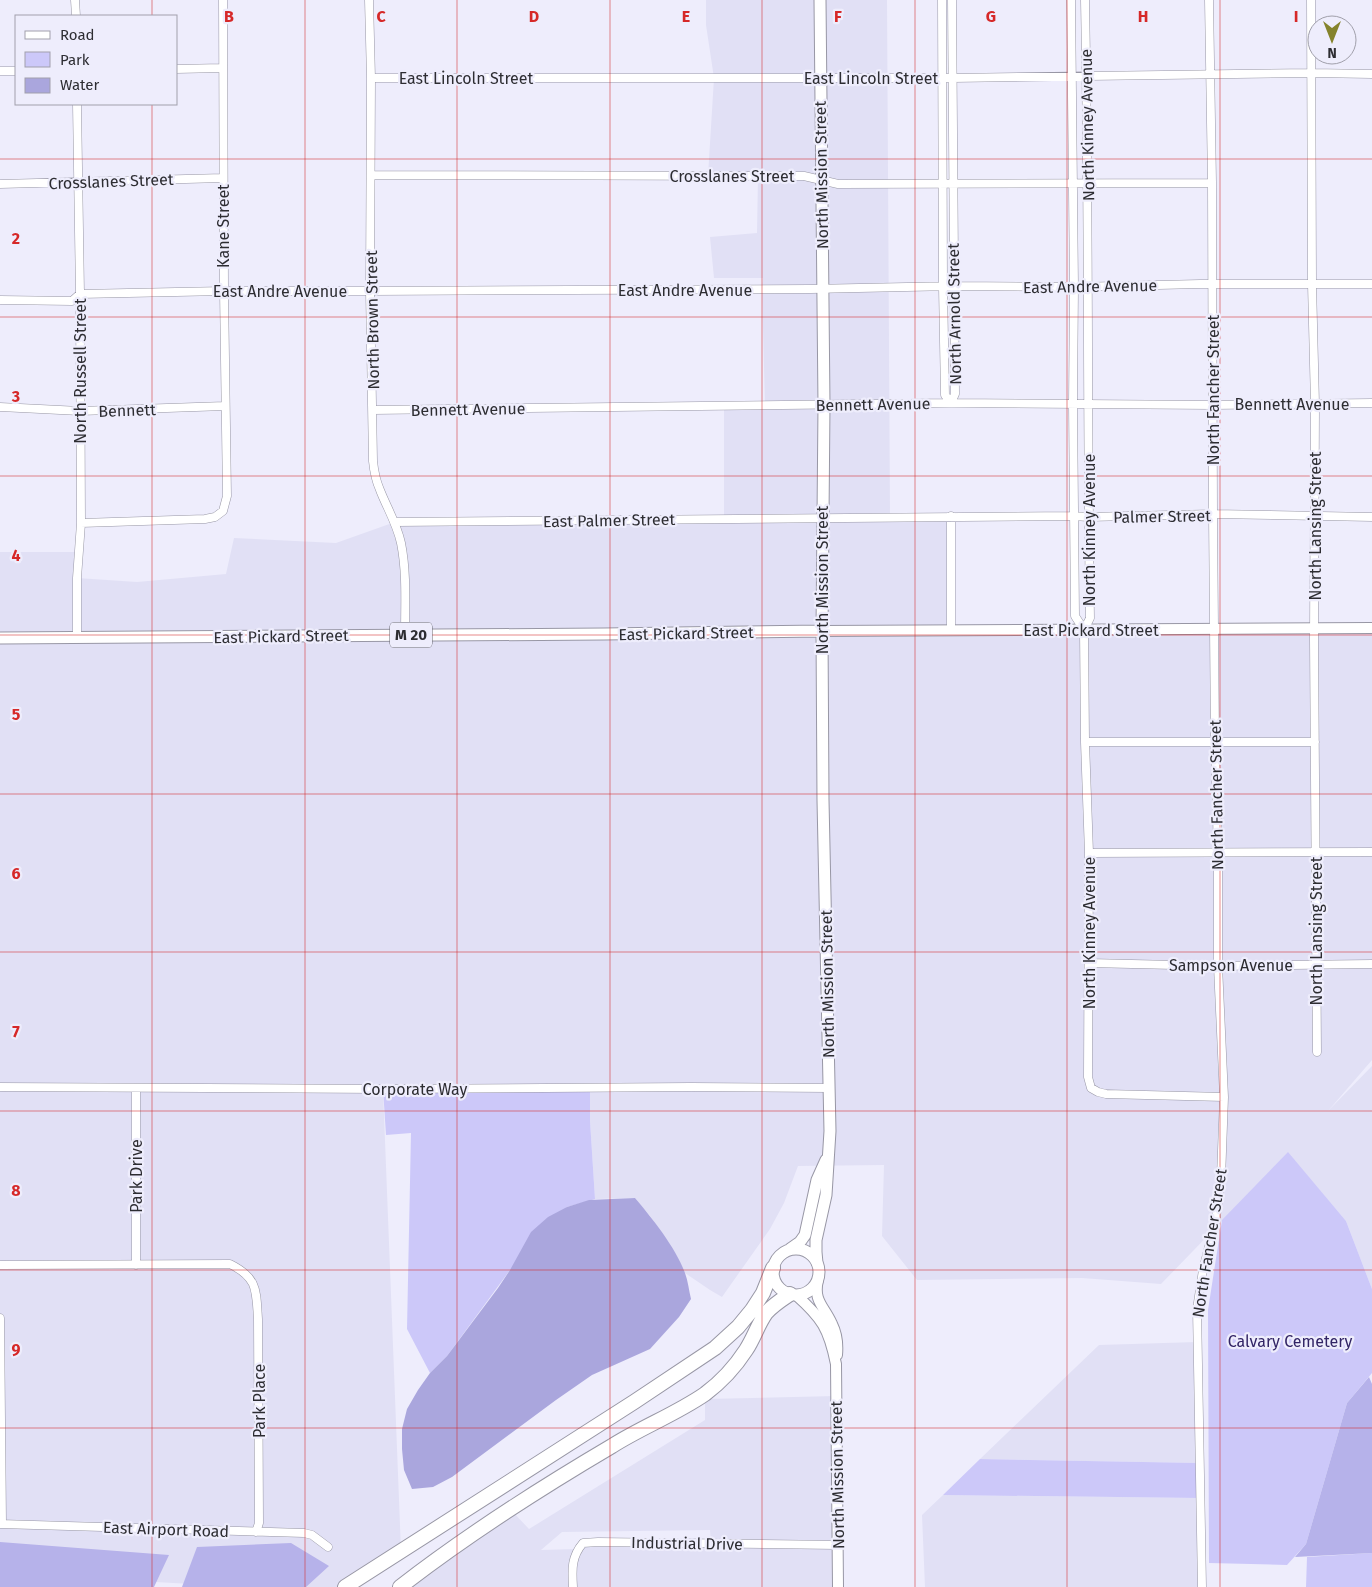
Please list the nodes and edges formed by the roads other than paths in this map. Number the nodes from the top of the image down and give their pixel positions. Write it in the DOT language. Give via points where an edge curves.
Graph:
graph roads {
  1 [pos="76,0"];
  2 [pos="222,0"];
  3 [pos="369,0"];
  4 [pos="820,0"];
  5 [pos="942,0"];
  6 [pos="952,0"];
  7 [pos="1071,0"];
  8 [pos="1085,0"];
  9 [pos="1209,0"];
  10 [pos="1311,0"];
  11 [pos="76,15"];
  12 [pos="222,68"];
  13 [pos="178,69"];
  14 [pos="0,71"];
  15 [pos="15,71"];
  16 [pos="1312,73"];
  17 [pos="1372,74"];
  18 [pos="1210,75"];
  19 [pos="1072,76"];
  20 [pos="1086,76"];
  21 [pos="371,78"];
  22 [pos="820,78"];
  23 [pos="943,78"];
  24 [pos="953,78"];
  25 [pos="78,105"];
  26 [pos="371,175"];
  27 [pos="223,178"];
  28 [pos="821,180"];
  29 [pos="78,182"];
  30 [pos="1073,183"];
  31 [pos="1088,183"];
  32 [pos="1212,183"];
  33 [pos="0,184"];
  34 [pos="943,184"];
  35 [pos="953,184"];
  36 [pos="1212,284"];
  37 [pos="1312,284"];
  38 [pos="1372,284"];
  39 [pos="954,286"];
  40 [pos="1087,286"];
  41 [pos="943,287"];
  42 [pos="1074,287"];
  43 [pos="823,289"];
  44 [pos="224,291"];
  45 [pos="370,291"];
  46 [pos="80,294"];
  47 [pos="0,300"];
  48 [pos="951,403"];
  49 [pos="1372,403"];
  50 [pos="1073,404"];
  51 [pos="1089,404"];
  52 [pos="1315,404"];
  53 [pos="824,405"];
  54 [pos="1213,405"];
  55 [pos="225,406"];
  56 [pos="0,407"];
  57 [pos="373,410"];
  58 [pos="80,411"];
  59 [pos="1212,514"];
  60 [pos="1315,515"];
  61 [pos="951,516"];
  62 [pos="1074,516"];
  63 [pos="1088,517"];
  64 [pos="1372,517"];
  65 [pos="822,518"];
  66 [pos="395,522"];
  67 [pos="81,523"];
  68 [pos="1372,628"];
  69 [pos="1214,629"];
  70 [pos="1314,629"];
  71 [pos="951,630"];
  72 [pos="1084,630"];
  73 [pos="822,631"];
  74 [pos="405,635"];
  75 [pos="0,638"];
  76 [pos="77,638"];
  77 [pos="1215,741"];
  78 [pos="1085,742"];
  79 [pos="1315,742"];
  80 [pos="1316,852"];
  81 [pos="1372,852"];
  82 [pos="1089,853"];
  83 [pos="1218,853"];
  84 [pos="1089,964"];
  85 [pos="1372,964"];
  86 [pos="1317,965"];
  87 [pos="1218,966"];
  88 [pos="1317,1052"];
  89 [pos="0,1087"];
  90 [pos="136,1088"];
  91 [pos="829,1088"];
  92 [pos="1224,1097"];
  93 [pos="827,1159"];
  94 [pos="789,1249"];
  95 [pos="818,1263"];
  96 [pos="0,1265"];
  97 [pos="136,1265"];
  98 [pos="773,1268"];
  99 [pos="818,1280"];
  100 [pos="793,1295"];
  101 [pos="0,1318"];
  102 [pos="836,1364"];
  103 [pos="1,1524"];
  104 [pos="256,1532"];
  105 [pos="838,1545"];
  106 [pos="328,1547"];
  107 [pos="345,1587"];
  108 [pos="400,1587"];
  109 [pos="573,1587"];
  110 [pos="838,1587"];
  111 [pos="1202,1587"];
  1 -- 11 [label="street"];
  2 -- 12 [label="street, Kane Street"];
  3 -- 21 [label="street, North Brown Street"];
  4 -- 22 [label="main road, North Mission Street"];
  5 -- 23 [label="street, North Arnold Street"];
  6 -- 24 [label="street, North Arnold Street"];
  7 -- 19 [label="street"];
  8 -- 20 [label="street, North Kinney Avenue"];
  9 -- 18 [label="street, North Fancher Street"];
  10 -- 16 [label="street, North Lansing Street"];
  12 -- 13 [label="street"];
  12 -- 27 [label="street, Kane Street"];
  14 -- 15 [label="street"];
  16 -- 17 [label="street, East Lincoln Street"];
  16 -- 18 [label="street, East Lincoln Street"];
  16 -- 37 [label="street, North Lansing Street"];
  18 -- 20 [label="street, East Lincoln Street"];
  18 -- 32 [label="street, North Fancher Street"];
  19 -- 20 [label="street, East Lincoln Street"];
  19 -- 24 [label="street, East Lincoln Street"];
  19 -- 30 [label="street"];
  20 -- 31 [label="street, North Kinney Avenue"];
  21 -- 22 [label="street, East Lincoln Street"];
  21 -- 26 [label="street, North Brown Street"];
  22 -- 23 [label="street, East Lincoln Street"];
  22 -- 28 [label="main road, North Mission Street"];
  23 -- 24 [label="street, East Lincoln Street"];
  23 -- 34 [label="street, North Arnold Street"];
  24 -- 35 [label="street, North Arnold Street"];
  25 -- 29 [label="street, North Russell Street"];
  26 -- 28 [label="street, Crosslanes Street" via="804,176"];
  26 -- 45 [label="street, North Brown Street"];
  27 -- 29 [label="street, Crosslanes Street"];
  27 -- 44 [label="street, Kane Street"];
  28 -- 34 [label="street, Crosslanes Street" via="838,184"];
  28 -- 43 [label="main road, North Mission Street"];
  29 -- 33 [label="street, Crosslanes Street"];
  29 -- 46 [label="street, North Russell Street"];
  30 -- 31 [label="street, Crosslanes Street"];
  30 -- 35 [label="street, Crosslanes Street"];
  30 -- 42 [label="street"];
  31 -- 32 [label="street, Crosslanes Street"];
  31 -- 40 [label="street, North Kinney Avenue"];
  32 -- 36 [label="street, North Fancher Street"];
  34 -- 35 [label="street, Crosslanes Street"];
  34 -- 41 [label="street, North Arnold Street"];
  35 -- 39 [label="street, North Arnold Street"];
  36 -- 37 [label="street, East Andre Avenue"];
  36 -- 40 [label="street, East Andre Avenue"];
  36 -- 54 [label="street, North Fancher Street"];
  37 -- 38 [label="street, East Andre Avenue"];
  37 -- 52 [label="street, North Lansing Street"];
  39 -- 41 [label="street, East Andre Avenue"];
  39 -- 42 [label="street, East Andre Avenue"];
  39 -- 48 [label="street, North Arnold Street" via="955,394"];
  40 -- 42 [label="street, East Andre Avenue"];
  40 -- 51 [label="street, North Kinney Avenue"];
  41 -- 43 [label="street, East Andre Avenue"];
  41 -- 48 [label="street, North Arnold Street" via="945,395"];
  42 -- 50 [label="street"];
  43 -- 45 [label="street, East Andre Avenue"];
  43 -- 53 [label="main road, North Mission Street"];
  44 -- 45 [label="street, East Andre Avenue"];
  44 -- 46 [label="street, East Andre Avenue"];
  44 -- 55 [label="street, Kane Street"];
  45 -- 57 [label="street, North Brown Street"];
  46 -- 47 [label="street, East Andre Avenue" via="72,300"];
  46 -- 58 [label="street, North Russell Street"];
  48 -- 50 [label="street, Bennett Avenue"];
  48 -- 53 [label="street, Bennett Avenue"];
  49 -- 52 [label="street, Bennett Avenue"];
  50 -- 51 [label="street, Bennett Avenue"];
  50 -- 62 [label="street"];
  51 -- 54 [label="street, Bennett Avenue"];
  51 -- 63 [label="street, North Kinney Avenue"];
  52 -- 54 [label="street, Bennett Avenue"];
  52 -- 60 [label="street, North Lansing Street"];
  53 -- 57 [label="street, Bennett Avenue"];
  53 -- 65 [label="main road, North Mission Street"];
  54 -- 59 [label="street, North Fancher Street"];
  55 -- 58 [label="street, Bennett"];
  55 -- 67 [label="street, Kane Street" via="226,496 223,511 205,519"];
  56 -- 58 [label="street, Bennett"];
  57 -- 66 [label="street, North Brown Street" via="375,477"];
  58 -- 67 [label="street, North Russell Street"];
  59 -- 60 [label="street, Palmer Street"];
  59 -- 63 [label="street, Palmer Street"];
  59 -- 69 [label="street, North Fancher Street"];
  60 -- 64 [label="street, Palmer Street"];
  60 -- 70 [label="street, North Lansing Street"];
  61 -- 62 [label="street, Palmer Street"];
  61 -- 65 [label="street, East Palmer Street"];
  61 -- 71 [label="street"];
  62 -- 63 [label="street, Palmer Street"];
  62 -- 72 [label="street" via="1076,616"];
  63 -- 72 [label="street, North Kinney Avenue" via="1090,618"];
  65 -- 66 [label="street, East Palmer Street"];
  65 -- 73 [label="main road, North Mission Street"];
  66 -- 74 [label="street, North Brown Street" via="404,561"];
  67 -- 76 [label="street, North Russell Street"];
  68 -- 70 [label="main road, East Pickard Street"];
  69 -- 70 [label="main road, East Pickard Street"];
  69 -- 72 [label="main road, East Pickard Street"];
  69 -- 77 [label="street, North Fancher Street"];
  70 -- 79 [label="street, North Lansing Street"];
  71 -- 72 [label="main road, East Pickard Street"];
  71 -- 73 [label="main road, East Pickard Street"];
  72 -- 78 [label="street, North Kinney Avenue"];
  73 -- 74 [label="main road, East Pickard Street / M 20"];
  73 -- 91 [label="main road, North Mission Street"];
  74 -- 76 [label="main road, East Pickard Street / M 20"];
  75 -- 76 [label="main road, East Pickard Street / M 20"];
  77 -- 78 [label="street"];
  77 -- 79 [label="street"];
  77 -- 83 [label="street, North Fancher Street"];
  78 -- 82 [label="street, North Kinney Avenue"];
  79 -- 80 [label="street, North Lansing Street"];
  80 -- 81 [label="street"];
  80 -- 83 [label="street"];
  80 -- 86 [label="street, North Lansing Street"];
  82 -- 83 [label="street"];
  82 -- 84 [label="street, North Kinney Avenue"];
  83 -- 87 [label="street, North Fancher Street"];
  84 -- 87 [label="street, Sampson Avenue"];
  84 -- 92 [label="street, North Kinney Avenue" via="1088,1077 1091,1088 1106,1094"];
  85 -- 86 [label="street, Sampson Avenue"];
  86 -- 87 [label="street, Sampson Avenue"];
  86 -- 88 [label="street, North Lansing Street"];
  87 -- 92 [label="street, North Fancher Street"];
  89 -- 90 [label="street, Corporate Way"];
  90 -- 91 [label="street, Corporate Way"];
  90 -- 97 [label="street, Park Drive"];
  91 -- 93 [label="main road, North Mission Street"];
  92 -- 111 [label="street, North Fancher Street" via="1216,1218 1197,1309"];
  93 -- 94 [label="main road, North Mission Street" via="816,1180 805,1235"];
  93 -- 95 [label="main road, North Mission Street" via="826,1195 816,1240"];
  94 -- 95 [label="main road" via="806,1251"];
  94 -- 98 [label="main road, North Mission Street" via="778,1256"];
  95 -- 99 [label="main road, North Mission Street"];
  96 -- 97 [label="street"];
  97 -- 104 [label="street, Park Place" via="230,1264 246,1273 254,1284 258,1319 259,1523"];
  98 -- 100 [label="main road, North Mission Street" via="776,1284 782,1291"];
  98 -- 107 [label="highway" via="752,1310 715,1348"];
  99 -- 100 [label="main road" via="810,1290"];
  99 -- 102 [label="main road, North Mission Street" via="816,1295 832,1322 838,1340"];
  100 -- 102 [label="main road, North Mission Street" via="816,1313 824,1324"];
  100 -- 108 [label="highway" via="773,1306 738,1362 704,1394 612,1445 510,1509"];
  101 -- 103 [label="street"];
  102 -- 105 [label="main road, North Mission Street"];
  103 -- 104 [label="street, East Airport Road"];
  104 -- 106 [label="street, East Airport Road" via="304,1533"];
  105 -- 109 [label="street, Industrial Drive" via="583,1543 572,1563"];
  105 -- 110 [label="main road, North Mission Street"];
}
